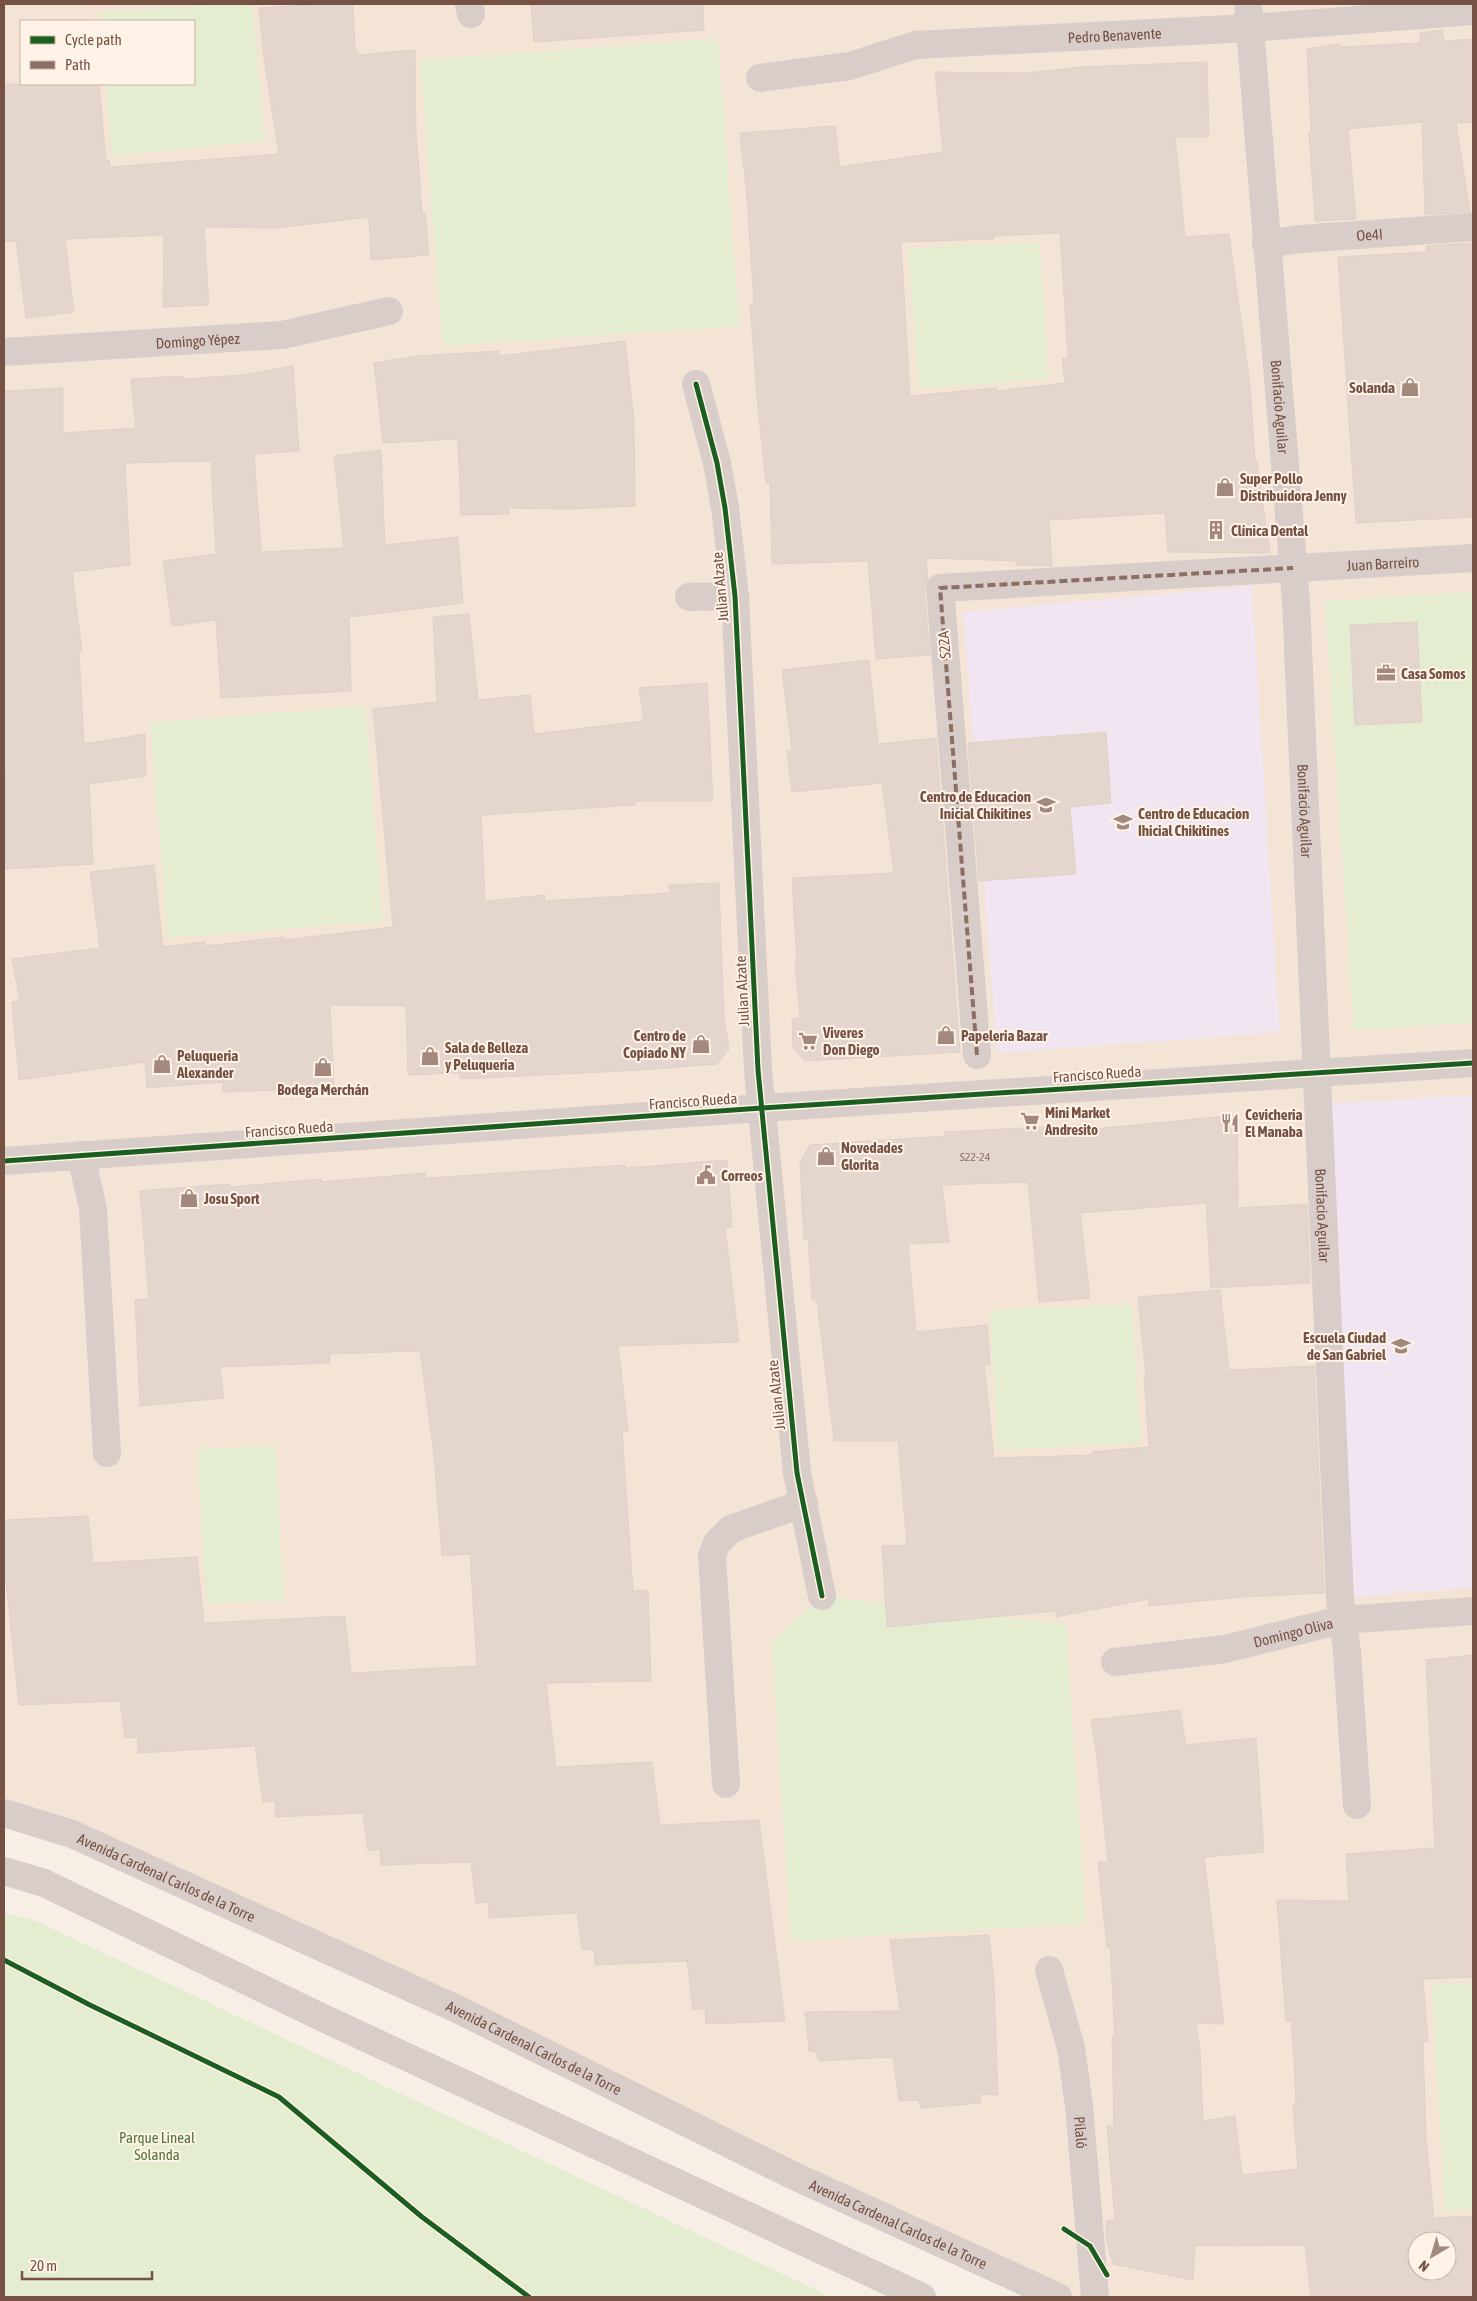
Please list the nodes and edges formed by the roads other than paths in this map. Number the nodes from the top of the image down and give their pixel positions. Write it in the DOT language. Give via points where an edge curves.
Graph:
graph roads {
  1 [pos="1473,11"];
  2 [pos="1249,16"];
  3 [pos="760,78"];
  4 [pos="1473,227"];
  5 [pos="1266,244"];
  6 [pos="389,311"];
  7 [pos="4,352"];
  8 [pos="696,384"];
  9 [pos="1473,558"];
  10 [pos="1293,568"];
  11 [pos="735,596"];
  12 [pos="689,597"];
  13 [pos="977,1055"];
  14 [pos="1473,1063"];
  15 [pos="1316,1073"];
  16 [pos="762,1108"];
  17 [pos="81,1156"];
  18 [pos="4,1161"];
  19 [pos="107,1452"];
  20 [pos="804,1503"];
  21 [pos="822,1596"];
  22 [pos="1473,1611"];
  23 [pos="1341,1620"];
  24 [pos="1115,1662"];
  25 [pos="726,1784"];
  26 [pos="1358,1805"];
  27 [pos="4,1813"];
  28 [pos="4,1871"];
  29 [pos="1049,1970"];
  30 [pos="922,2297"];
  31 [pos="1058,2297"];
  32 [pos="1095,2297"];
  1 -- 2 [label="street, Pedro Benavente"];
  2 -- 3 [label="street, Pedro Benavente" via="915,45 850,66"];
  2 -- 5 [label="street, Bonifacio Aguilar"];
  4 -- 5 [label="street, Oe4I"];
  5 -- 10 [label="street, Bonifacio Aguilar"];
  6 -- 7 [label="street, Domingo Yépez" via="282,335"];
  8 -- 11 [label="street, Julian Alzate" via="719,472"];
  9 -- 10 [label="street, Juan Barreiro"];
  10 -- 13 [label="street, S22A" via="940,588"];
  10 -- 15 [label="street, Bonifacio Aguilar"];
  11 -- 12 [label="street"];
  11 -- 16 [label="street, Julian Alzate"];
  14 -- 15 [label="street, Francisco Rueda"];
  15 -- 16 [label="street, Francisco Rueda"];
  15 -- 23 [label="street, Bonifacio Aguilar"];
  16 -- 17 [label="street, Francisco Rueda"];
  16 -- 20 [label="street, Julian Alzate" via="797,1473"];
  17 -- 18 [label="street, Francisco Rueda"];
  17 -- 19 [label="street" via="94,1209"];
  20 -- 21 [label="street, Julian Alzate"];
  20 -- 25 [label="street" via="731,1529 717,1543 712,1555"];
  22 -- 23 [label="street, Domingo Oliva"];
  23 -- 24 [label="street, Domingo Oliva" via="1225,1649"];
  23 -- 26 [label="street, Bonifacio Aguilar" via="1347,1651"];
  27 -- 31 [label="street, Avenida Cardenal Carlos de la Torre" via="72,1834 457,2008 790,2174"];
  28 -- 30 [label="street" via="44,1883 328,2020"];
  29 -- 32 [label="street, Pilaló" via="1071,2048"];
}
